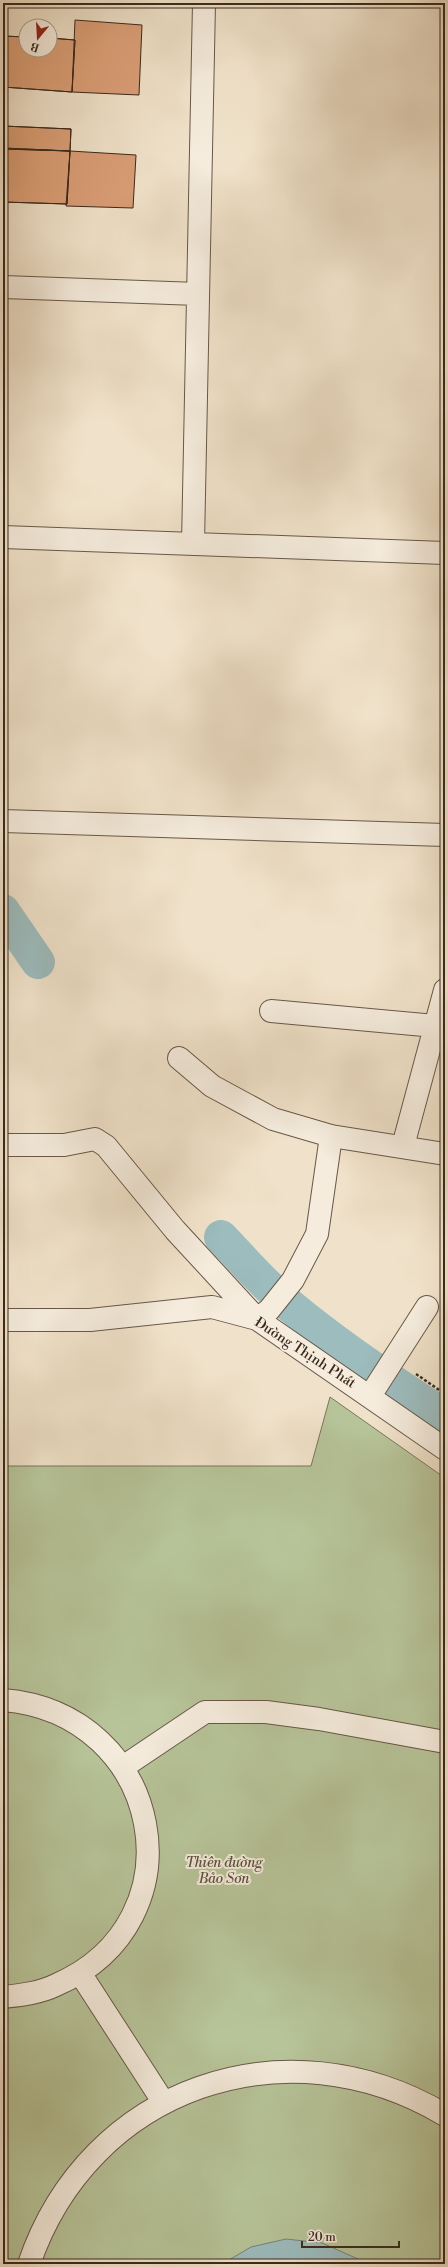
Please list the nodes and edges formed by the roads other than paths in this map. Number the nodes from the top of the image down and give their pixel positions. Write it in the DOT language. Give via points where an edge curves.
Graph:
graph roads {
  1 [pos="204,3"];
  2 [pos="3,286"];
  3 [pos="198,294"];
  4 [pos="3,537"];
  5 [pos="192,544"];
  6 [pos="445,553"];
  7 [pos="3,821"];
  8 [pos="445,835"];
  9 [pos="445,990"];
  10 [pos="271,1011"];
  11 [pos="435,1026"];
  12 [pos="180,1058"];
  13 [pos="331,1136"];
  14 [pos="3,1145"];
  15 [pos="403,1146"];
  16 [pos="445,1154"];
  17 [pos="428,1307"];
  18 [pos="263,1314"];
  19 [pos="3,1320"];
  20 [pos="374,1392"];
  21 [pos="445,1449"];
  22 [pos="3,1700"];
  23 [pos="445,1742"];
  24 [pos="123,1767"];
  25 [pos="80,1973"];
  26 [pos="3,1997"];
  27 [pos="164,2103"];
  28 [pos="445,2115"];
  29 [pos="29,2264"];
  1 -- 3 [label="street"];
  2 -- 3 [label="street"];
  3 -- 5 [label="street"];
  4 -- 5 [label="street"];
  5 -- 6 [label="street"];
  7 -- 8 [label="street"];
  9 -- 11 [label="street"];
  10 -- 11 [label="street"];
  11 -- 15 [label="street"];
  12 -- 13 [label="street" via="212,1086 273,1119"];
  13 -- 15 [label="street"];
  13 -- 18 [label="street" via="317,1234 286,1290"];
  14 -- 18 [label="street" via="64,1145 95,1139 106,1146 175,1230"];
  15 -- 16 [label="street"];
  17 -- 20 [label="street"];
  18 -- 19 [label="street, Đường Thịnh Phát" via="212,1307 90,1320"];
  18 -- 20 [label="street, Đường Thịnh Phát"];
  20 -- 21 [label="street, Đường Thịnh Phát"];
  22 -- 24 [label="street" via="50,1709 75,1721 97,1737"];
  23 -- 24 [label="street" via="266,1712 205,1712"];
  24 -- 25 [label="street" via="142,1805 147,1832 148,1860 143,1887 134,1912 120,1936"];
  25 -- 26 [label="street" via="56,1986 29,1994"];
  25 -- 27 [label="street"];
  27 -- 28 [label="street" via="198,2087 235,2077 272,2072 311,2071 349,2076 386,2086"];
  27 -- 29 [label="street" via="131,2123 76,2175 54,2206 37,2240"];
}
